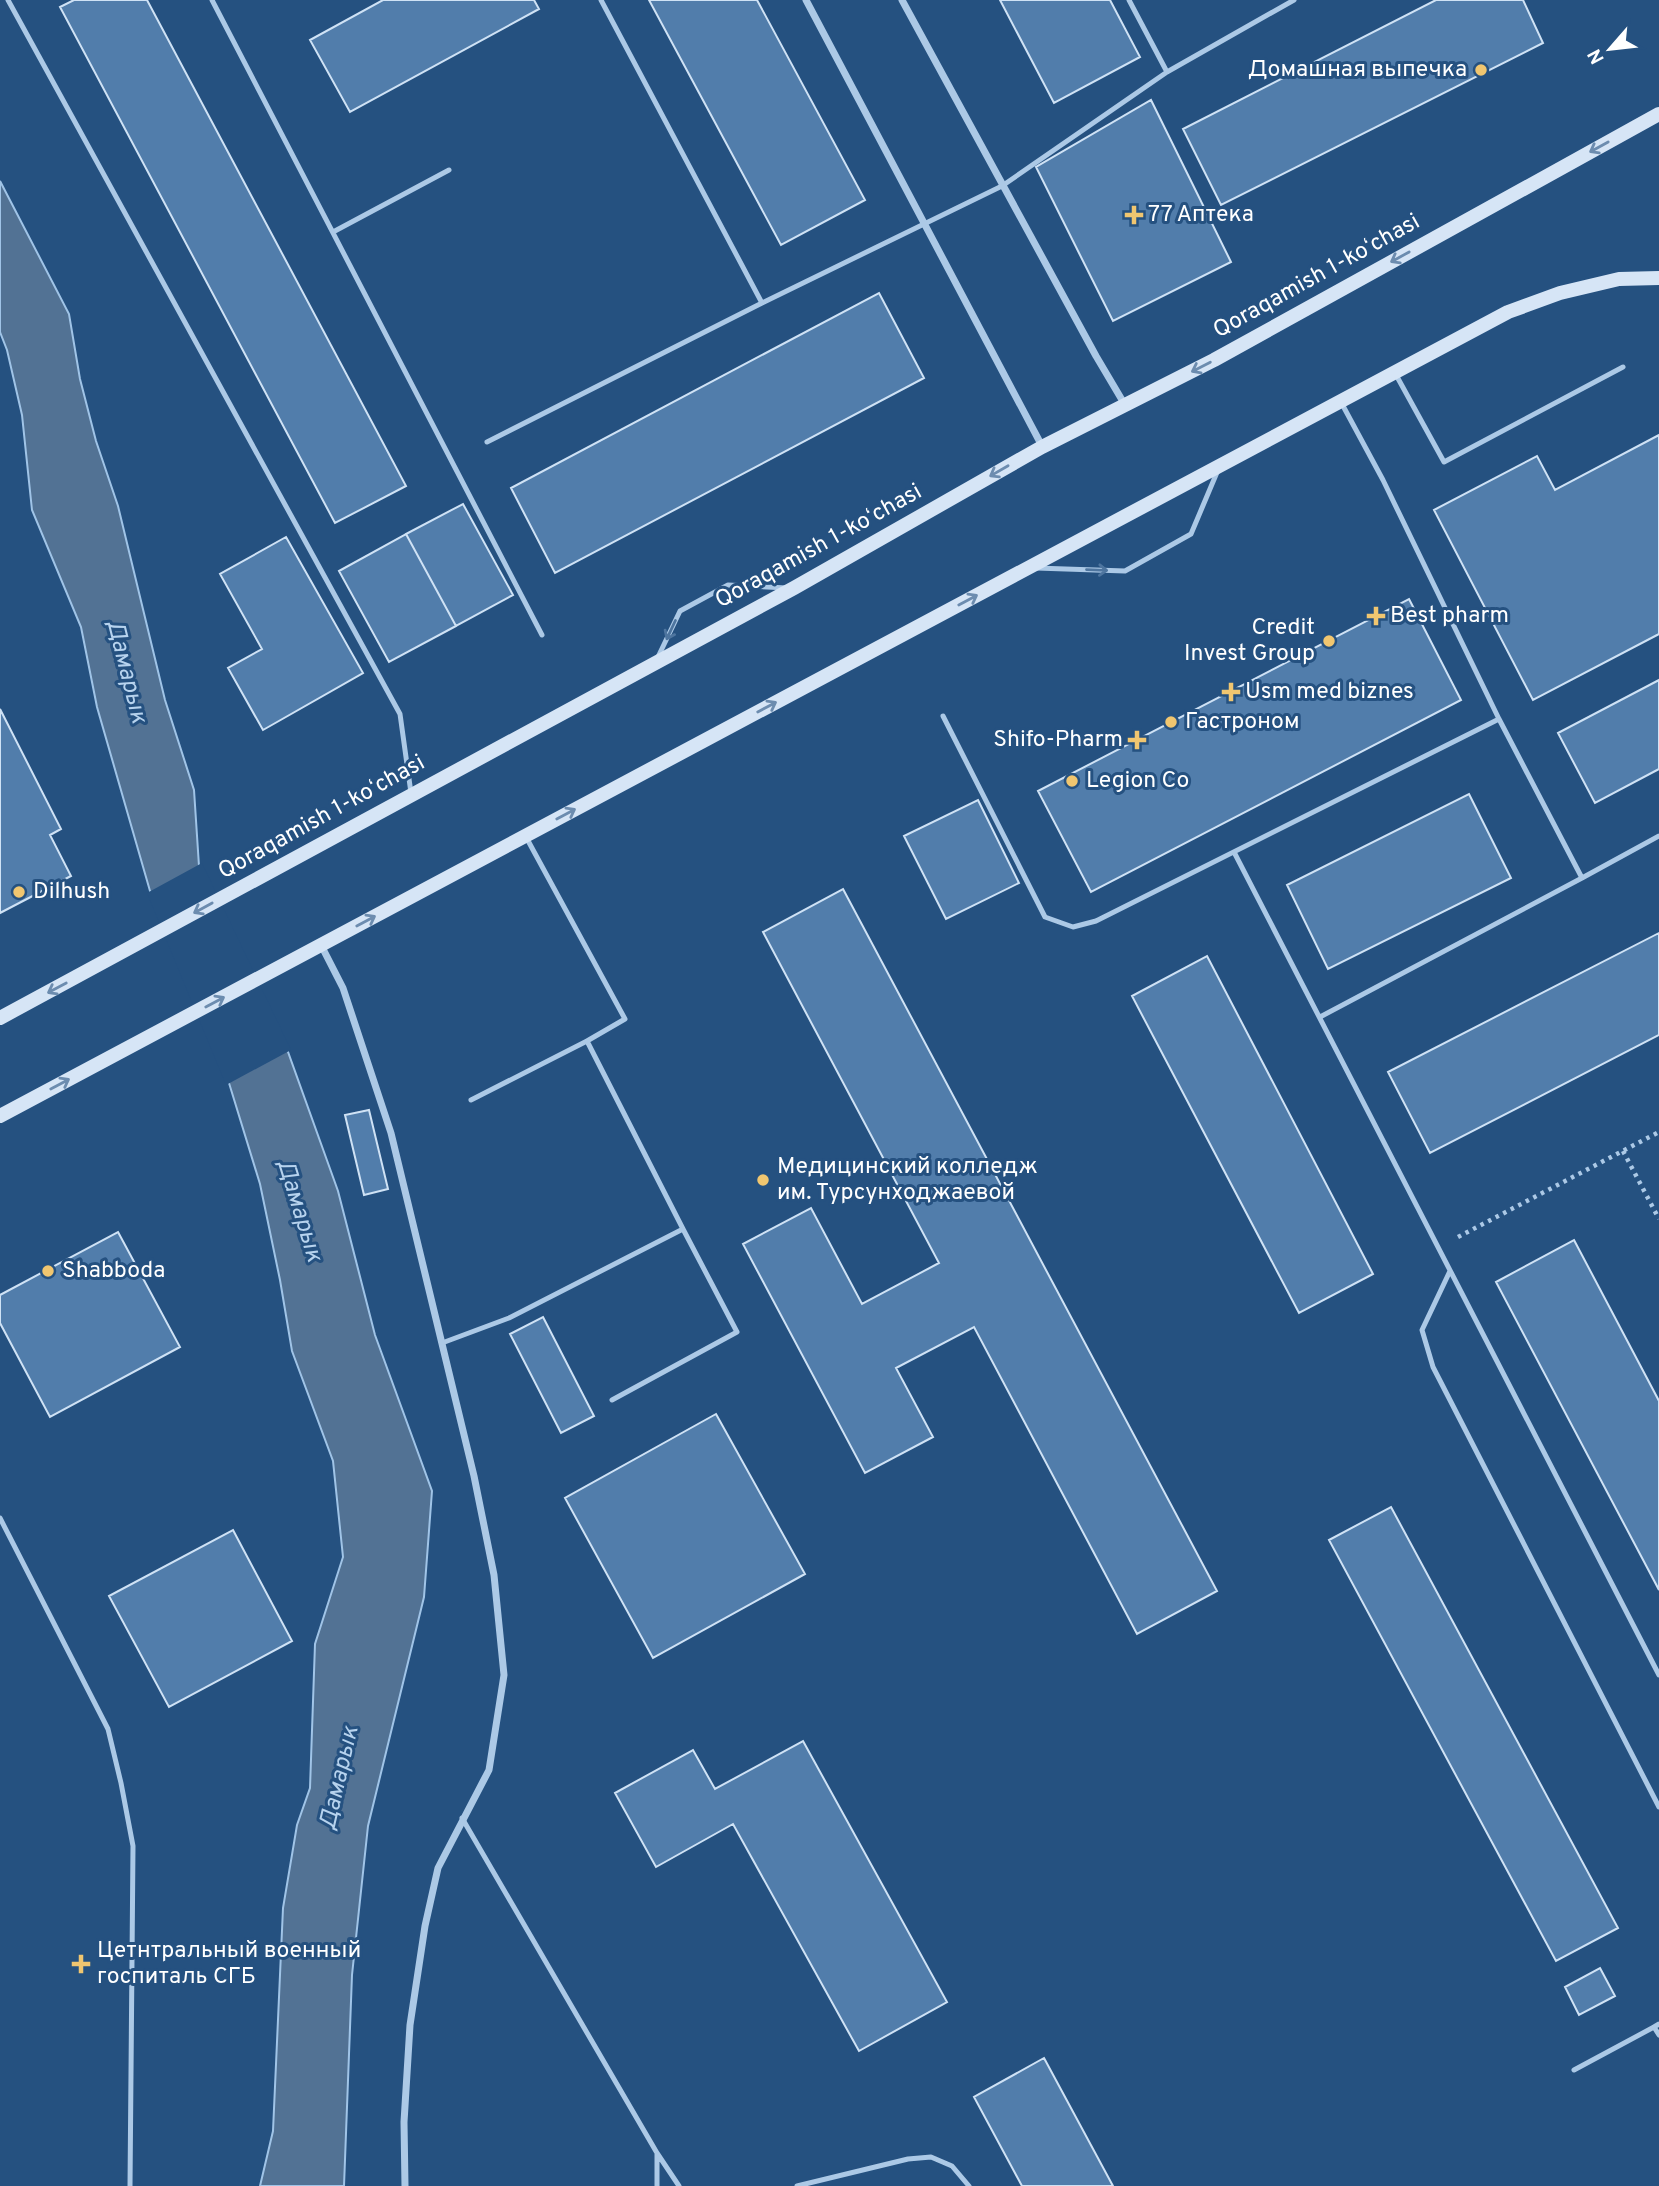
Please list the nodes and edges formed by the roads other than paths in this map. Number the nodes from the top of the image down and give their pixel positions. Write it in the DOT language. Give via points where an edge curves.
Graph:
graph roads {
  1 [pos="8,0"];
  2 [pos="212,0"];
  3 [pos="601,0"];
  4 [pos="806,0"];
  5 [pos="902,0"];
  6 [pos="1129,0"];
  7 [pos="1294,0"];
  8 [pos="1167,72"];
  9 [pos="1659,114"];
  10 [pos="449,170"];
  11 [pos="1002,186"];
  12 [pos="925,223"];
  13 [pos="333,232"];
  14 [pos="1659,278"];
  15 [pos="762,303"];
  16 [pos="1623,367"];
  17 [pos="1394,373"];
  18 [pos="1340,401"];
  19 [pos="1125,405"];
  20 [pos="487,442"];
  21 [pos="1042,447"];
  22 [pos="1220,466"];
  23 [pos="1029,568"];
  24 [pos="794,588"];
  25 [pos="542,635"];
  26 [pos="656,663"];
  27 [pos="943,716"];
  28 [pos="1499,719"];
  29 [pos="411,796"];
  30 [pos="525,836"];
  31 [pos="1659,836"];
  32 [pos="1234,852"];
  33 [pos="1582,878"];
  34 [pos="321,945"];
  35 [pos="1320,1017"];
  36 [pos="0,1018"];
  37 [pos="587,1041"];
  38 [pos="471,1100"];
  39 [pos="0,1116"];
  40 [pos="683,1229"];
  41 [pos="1450,1270"];
  42 [pos="442,1343"];
  43 [pos="612,1399"];
  44 [pos="0,1518"];
  45 [pos="1659,1675"];
  46 [pos="1659,1807"];
  47 [pos="463,1818"];
  48 [pos="1657,2026"];
  49 [pos="1659,2035"];
  50 [pos="1574,2070"];
  51 [pos="657,2152"];
  52 [pos="130,2186"];
  53 [pos="405,2186"];
  54 [pos="657,2186"];
  55 [pos="679,2186"];
  56 [pos="797,2186"];
  57 [pos="969,2186"];
  1 -- 29 [label="lane" via="400,714"];
  2 -- 13 [label="lane"];
  3 -- 15 [label="lane"];
  4 -- 12 [label="street"];
  5 -- 11 [label="street"];
  6 -- 8 [label="lane"];
  7 -- 8 [label="lane"];
  8 -- 11 [label="lane"];
  9 -- 19 [label="main road, Qoraqamish 1-koʻchasi, one-way"];
  10 -- 13 [label="lane"];
  11 -- 12 [label="lane"];
  11 -- 19 [label="street"];
  12 -- 15 [label="lane"];
  12 -- 21 [label="street"];
  13 -- 25 [label="lane"];
  14 -- 17 [label="main road" via="1619,279 1560,293 1508,312"];
  15 -- 20 [label="lane"];
  16 -- 17 [label="lane" via="1444,462"];
  17 -- 18 [label="main road"];
  18 -- 22 [label="main road"];
  18 -- 28 [label="lane"];
  19 -- 21 [label="main road, Qoraqamish 1-koʻchasi"];
  21 -- 24 [label="main road, Qoraqamish 1-koʻchasi, one-way"];
  22 -- 23 [label="main road"];
  23 -- 22 [label="lane, one-way" via="1125,571 1191,534"];
  30 -- 23 [label="main road, one-way"];
  24 -- 26 [label="main road, Qoraqamish 1-koʻchasi"];
  24 -- 26 [label="lane, one-way" via="728,585 680,611"];
  26 -- 29 [label="main road, Qoraqamish 1-koʻchasi"];
  27 -- 32 [label="lane" via="1045,917 1073,927 1096,921"];
  28 -- 32 [label="lane"];
  28 -- 33 [label="lane"];
  29 -- 36 [label="main road, Qoraqamish 1-koʻchasi, one-way"];
  34 -- 30 [label="main road, one-way"];
  30 -- 37 [label="lane" via="625,1019"];
  31 -- 33 [label="lane"];
  32 -- 35 [label="lane"];
  33 -- 35 [label="lane"];
  39 -- 34 [label="main road, one-way"];
  34 -- 42 [label="street" via="343,988 391,1133"];
  35 -- 41 [label="lane"];
  37 -- 38 [label="lane"];
  37 -- 40 [label="lane"];
  40 -- 42 [label="lane" via="509,1318"];
  40 -- 43 [label="lane" via="737,1332"];
  41 -- 45 [label="lane"];
  41 -- 46 [label="lane" via="1422,1330 1433,1367"];
  42 -- 47 [label="street" via="491,1563 504,1675 489,1770"];
  44 -- 52 [label="lane" via="108,1729 121,1783 133,1846"];
  47 -- 51 [label="lane"];
  47 -- 53 [label="street" via="438,1868 418,1964 404,2122"];
  48 -- 49 [label="lane"];
  48 -- 50 [label="lane"];
  51 -- 54 [label="lane"];
  51 -- 55 [label="lane"];
  56 -- 57 [label="lane" via="931,2157 952,2166"];
}
